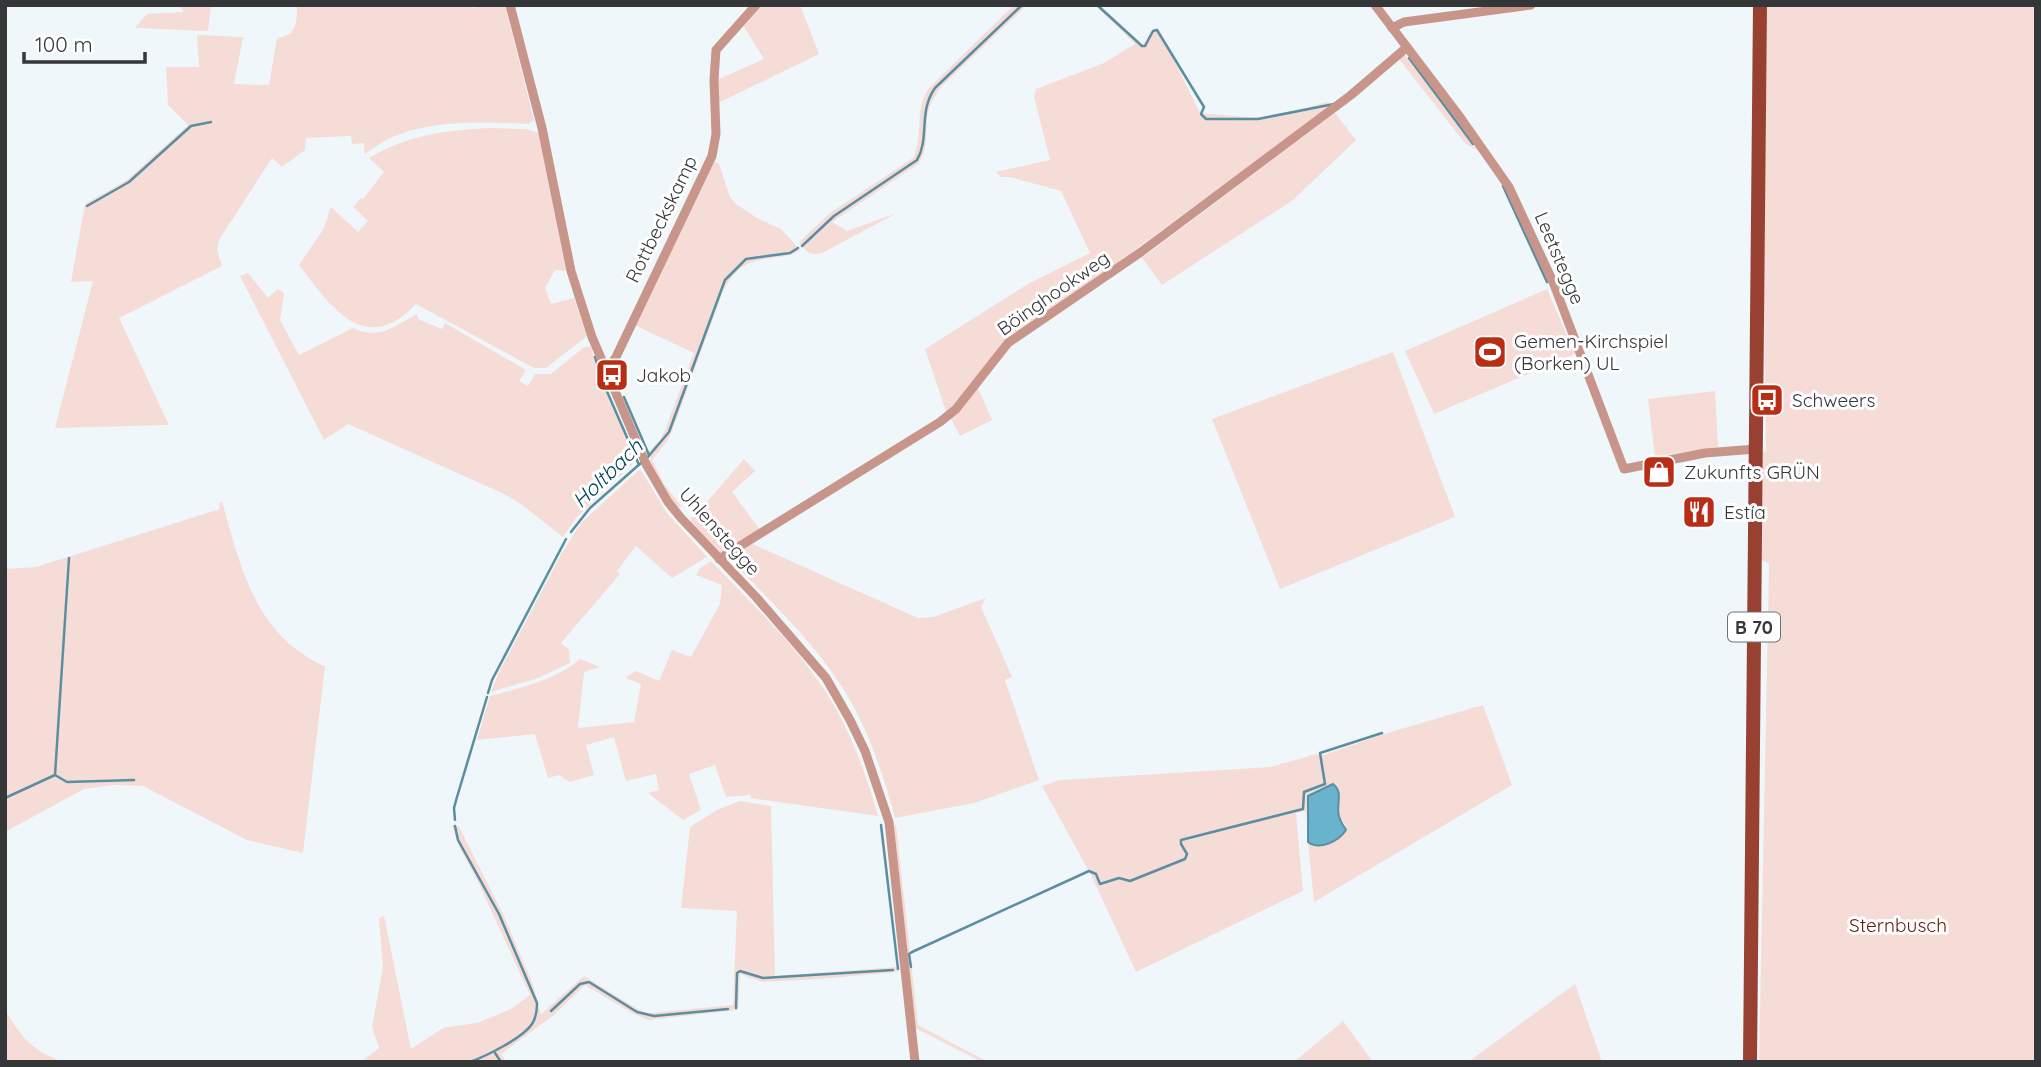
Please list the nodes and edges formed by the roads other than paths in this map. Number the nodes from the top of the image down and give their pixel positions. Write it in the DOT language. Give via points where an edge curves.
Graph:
graph roads {
  1 [pos="510,5"];
  2 [pos="756,5"];
  3 [pos="1375,5"];
  4 [pos="1531,5"];
  5 [pos="1760,5"];
  6 [pos="1392,28"];
  7 [pos="1406,48"];
  8 [pos="606,371"];
  9 [pos="1756,449"];
  10 [pos="719,559"];
  11 [pos="915,1062"];
  12 [pos="1750,1062"];
  1 -- 8 [label="street, Uhlenstegge" via="571,271"];
  2 -- 8 [label="street, Rottbeckskamp" via="716,50 712,156"];
  3 -- 6 [label="street, Leetstegge"];
  4 -- 6 [label="street" via="1404,22"];
  5 -- 9 [label="main road, B 70"];
  6 -- 7 [label="street, Leetstegge"];
  7 -- 9 [label="street, Leetstegge" via="1509,187 1553,282 1624,468"];
  7 -- 10 [label="street, Böinghookweg" via="1351,95 1141,252 1008,343 956,409 940,422"];
  8 -- 10 [label="street, Uhlenstegge" via="667,502"];
  9 -- 12 [label="main road, B 70"];
  10 -- 11 [label="street, Uhlenstegge" via="827,678 864,751 889,822"];
}
